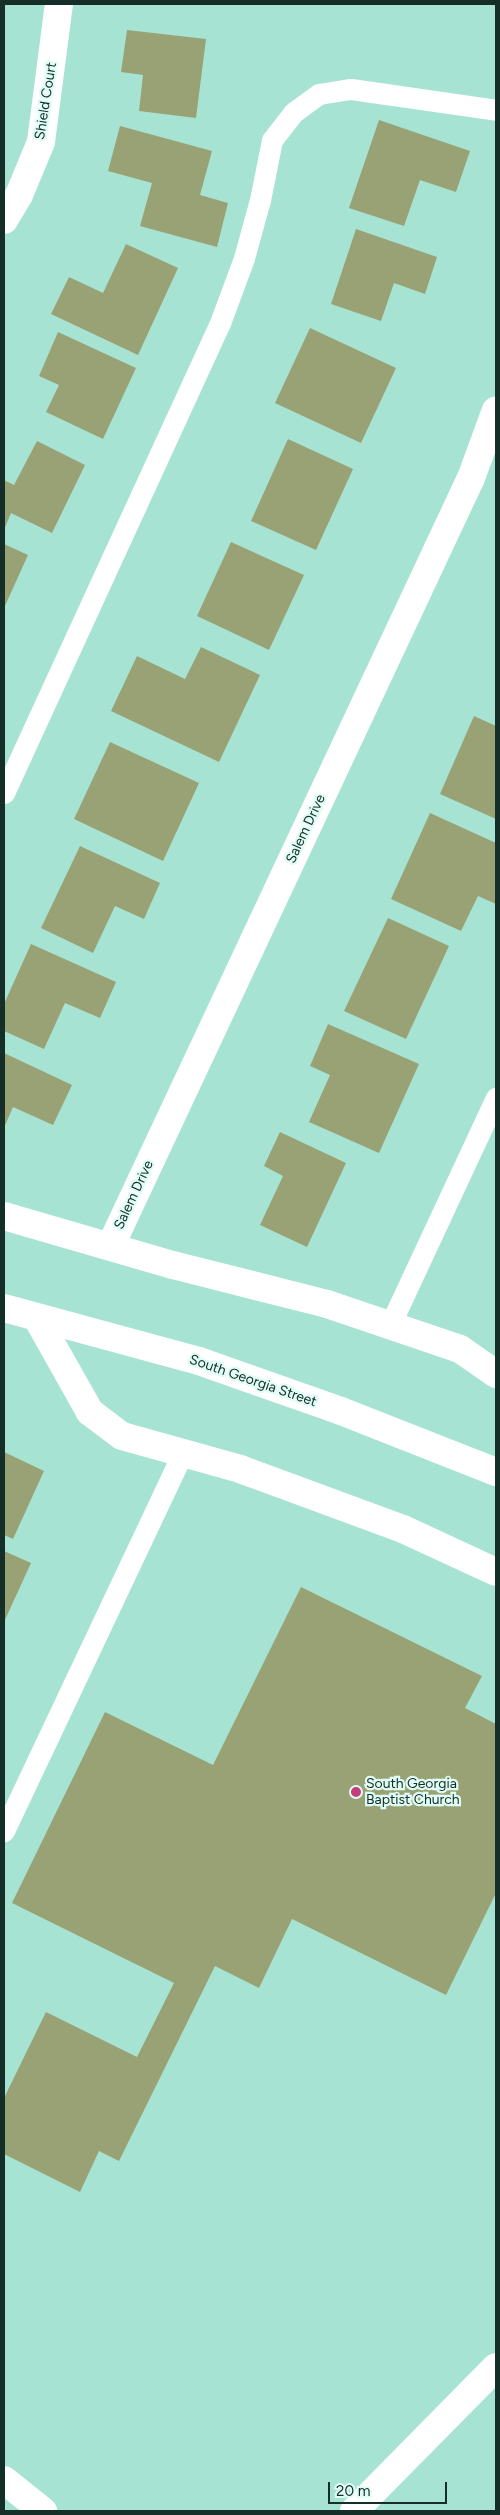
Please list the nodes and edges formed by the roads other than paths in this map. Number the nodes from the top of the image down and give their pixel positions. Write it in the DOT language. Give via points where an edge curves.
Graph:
graph roads {
  1 [pos="59,4"];
  2 [pos="496,110"];
  3 [pos="4,220"];
  4 [pos="496,410"];
  5 [pos="4,793"];
  6 [pos="496,1098"];
  7 [pos="4,1216"];
  8 [pos="111,1245"];
  9 [pos="4,1308"];
  10 [pos="37,1318"];
  11 [pos="390,1325"];
  12 [pos="496,1374"];
  13 [pos="183,1453"];
  14 [pos="496,1472"];
  15 [pos="496,1572"];
  16 [pos="4,1831"];
  17 [pos="496,2367"];
  18 [pos="4,2480"];
  19 [pos="43,2511"];
  20 [pos="354,2511"];
  1 -- 3 [label="street, Shield Court" via="41,142 19,195"];
  2 -- 5 [label="lane" via="351,89 319,94 294,112 272,140 244,258 220,323"];
  4 -- 8 [label="street, Salem Drive" via="470,478"];
  6 -- 11 [label="lane"];
  7 -- 8 [label="street"];
  8 -- 11 [label="street" via="327,1304"];
  9 -- 10 [label="street, South Georgia Street"];
  10 -- 13 [label="street" via="90,1412 122,1436"];
  10 -- 14 [label="street, South Georgia Street" via="199,1361"];
  11 -- 12 [label="street" via="460,1349"];
  13 -- 15 [label="street" via="240,1469 403,1529"];
  13 -- 16 [label="lane"];
  17 -- 20 [label="street"];
  18 -- 19 [label="street"];
}
